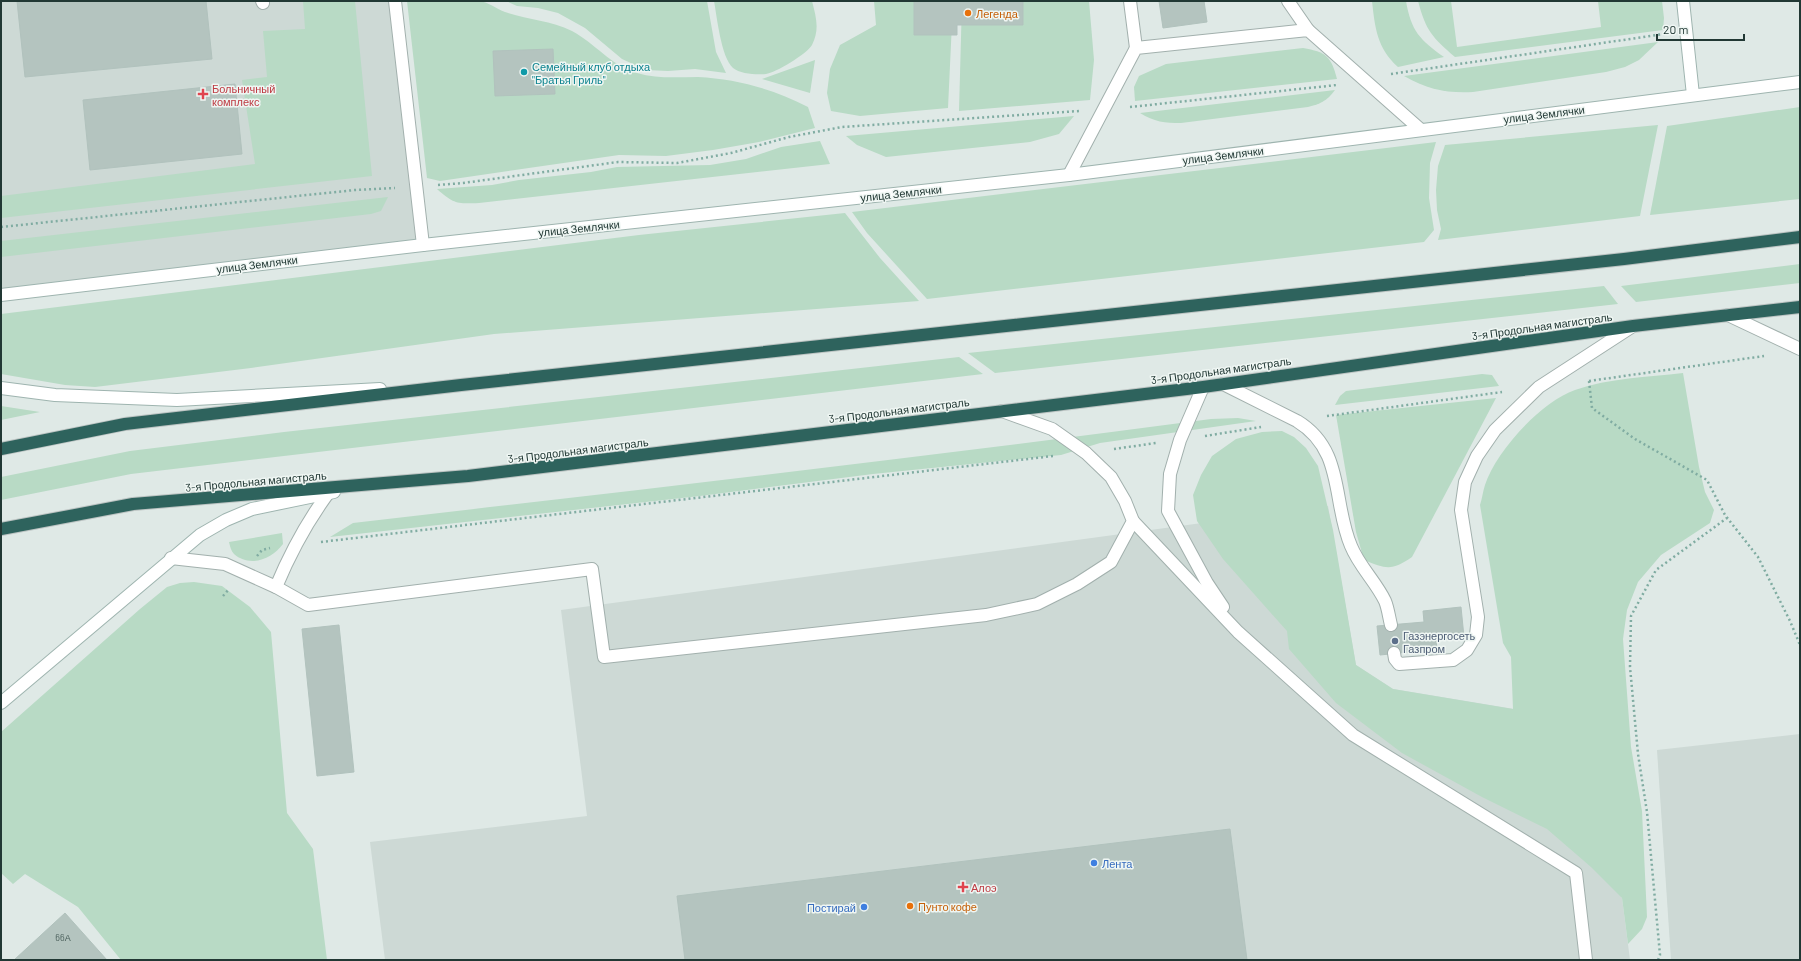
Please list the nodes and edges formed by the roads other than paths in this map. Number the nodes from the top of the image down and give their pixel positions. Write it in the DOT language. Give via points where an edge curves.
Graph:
graph roads {
  1 [pos="395,1"];
  2 [pos="1130,1"];
  3 [pos="1288,1"];
  4 [pos="1683,1"];
  5 [pos="1308,30"];
  6 [pos="1136,48"];
  7 [pos="1800,82"];
  8 [pos="1694,95"];
  9 [pos="1421,130"];
  10 [pos="1069,175"];
  11 [pos="1800,237"];
  12 [pos="422,245"];
  13 [pos="1,295"];
  14 [pos="1800,307"];
  15 [pos="1728,315"];
  16 [pos="1633,326"];
  17 [pos="1800,349"];
  18 [pos="1223,384"];
  19 [pos="461,385"];
  20 [pos="1203,387"];
  21 [pos="1,388"];
  22 [pos="1002,411"];
  23 [pos="1,449"];
  24 [pos="468,476"];
  25 [pos="329,492"];
  26 [pos="1132,521"];
  27 [pos="1,529"];
  28 [pos="171,558"];
  29 [pos="276,587"];
  30 [pos="1391,625"];
  31 [pos="1238,632"];
  32 [pos="1394,653"];
  33 [pos="1,703"];
  34 [pos="1586,960"];
  1 -- 12 [label="main road"];
  2 -- 6 [label="main road"];
  3 -- 5 [label="main road"];
  4 -- 8 [label="main road"];
  5 -- 6 [label="main road"];
  5 -- 9 [label="main road"];
  6 -- 10 [label="main road"];
  7 -- 8 [label="main road, улица Землячки"];
  8 -- 9 [label="main road, улица Землячки"];
  9 -- 10 [label="main road, улица Землячки"];
  10 -- 12 [label="main road, улица Землячки"];
  11 -- 19 [label="highway" via="1616,260"];
  12 -- 13 [label="main road, улица Землячки"];
  14 -- 15 [label="highway, 3-я Продольная магистраль"];
  15 -- 16 [label="highway, 3-я Продольная магистраль"];
  15 -- 17 [label="main road"];
  16 -- 18 [label="highway, 3-я Продольная магистраль"];
  16 -- 32 [label="main road" via="1530,394 1495,430 1477,456 1465,482 1461,510 1478,617 1476,635 1467,650 1453,660 1399,664"];
  18 -- 20 [label="highway, 3-я Продольная магистраль"];
  18 -- 30 [label="main road" via="1308,427 1317,437 1327,453 1334,473 1350,546 1386,602"];
  19 -- 21 [label="main road" via="177,400 55,395"];
  19 -- 23 [label="highway" via="125,424"];
  20 -- 22 [label="highway, 3-я Продольная магистраль"];
  20 -- 31 [label="main road" via="1180,440 1170,474 1168,511 1207,583"];
  22 -- 24 [label="highway, 3-я Продольная магистраль"];
  22 -- 26 [label="main road" via="1052,430 1086,452 1111,477 1125,501"];
  24 -- 25 [label="main road"];
  24 -- 27 [label="highway, 3-я Продольная магистраль" via="133,504"];
  25 -- 28 [label="main road" via="252,509 200,535"];
  25 -- 29 [label="main road" via="309,519"];
  26 -- 29 [label="main road" via="1111,562 1077,584 1037,604 986,615 604,657 592,570 308,605"];
  26 -- 31 [label="main road"];
  28 -- 29 [label="main road" via="225,564"];
  28 -- 33 [label="main road"];
  31 -- 34 [label="main road" via="1353,734 1576,873"];
}
